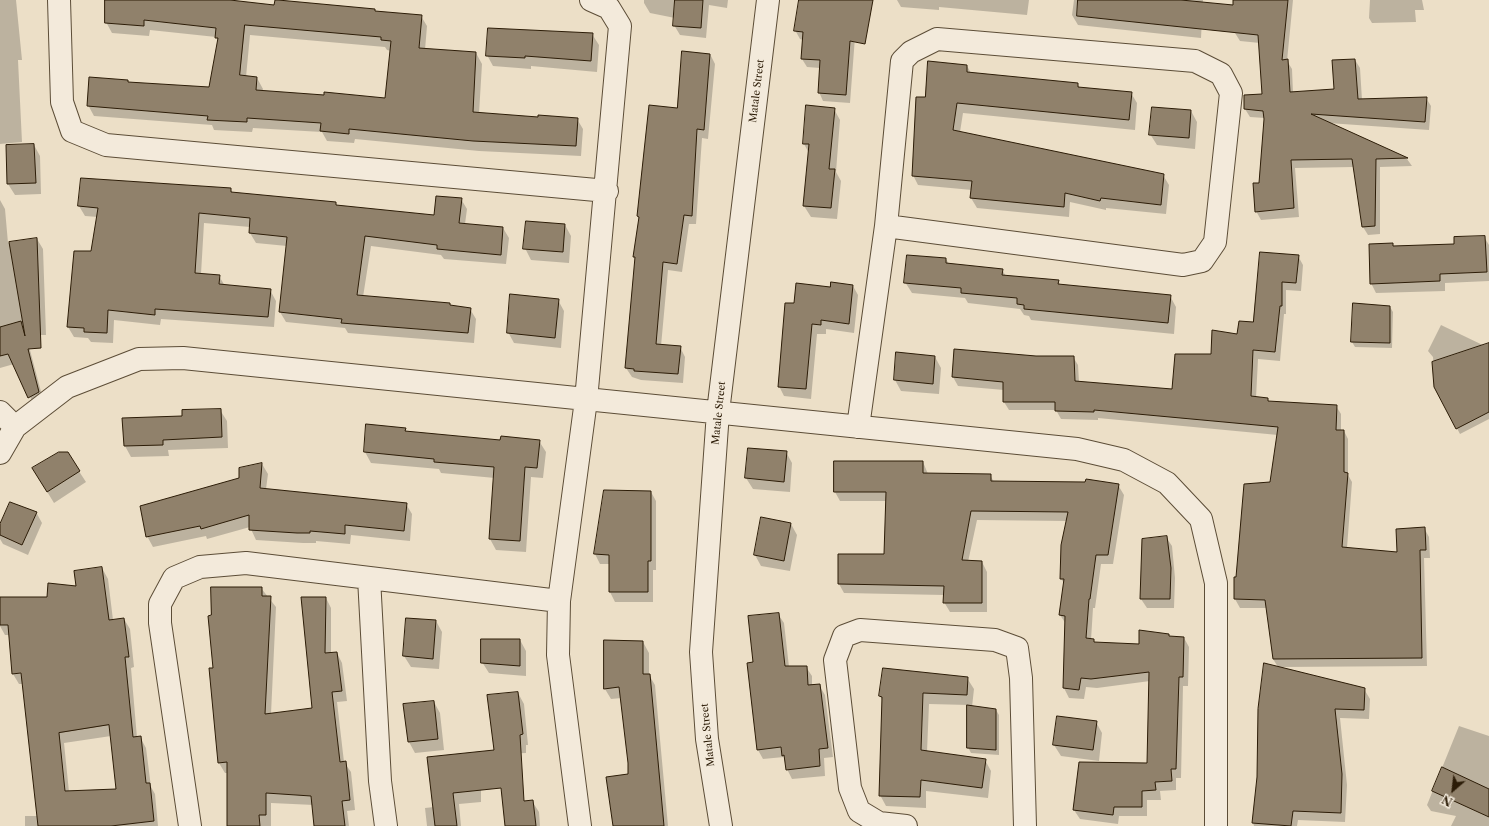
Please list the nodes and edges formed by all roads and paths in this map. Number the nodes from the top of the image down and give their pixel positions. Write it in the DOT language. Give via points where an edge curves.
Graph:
graph roads {
  1 [pos="59,0"];
  2 [pos="591,0"];
  3 [pos="768,0"];
  4 [pos="607,192"];
  5 [pos="886,226"];
  6 [pos="586,400"];
  7 [pos="718,412"];
  8 [pos="7,419"];
  9 [pos="858,427"];
  10 [pos="0,453"];
  11 [pos="369,578"];
  12 [pos="559,601"];
  13 [pos="190,826"];
  14 [pos="386,826"];
  15 [pos="580,826"];
  16 [pos="721,826"];
  17 [pos="906,826"];
  18 [pos="1025,826"];
  19 [pos="1216,826"];
  1 -- 4 [label="street" via="62,102 72,131 106,145"];
  2 -- 4 [label="street" via="609,8 620,26"];
  3 -- 7 [label="street, Matale Street"];
  4 -- 6 [label="street"];
  5 -- 5 [label="street" via="902,61 911,52 937,39 1195,62 1221,74 1231,93 1215,242 1202,261 1183,265"];
  5 -- 9 [label="street"];
  6 -- 7 [label="street"];
  6 -- 8 [label="street" via="182,358 139,359 67,387"];
  6 -- 12 [label="street"];
  7 -- 9 [label="street"];
  7 -- 16 [label="street, Matale Street" via="700,652 707,739"];
  8 -- 10 [label="street"];
  9 -- 19 [label="street" via="1077,448 1124,460 1167,483 1200,519 1216,582"];
  11 -- 12 [label="street"];
  11 -- 13 [label="street" via="246,563 200,567 174,578 160,604 160,623"];
  11 -- 14 [label="street" via="380,781"];
  12 -- 15 [label="street" via="558,655"];
  17 -- 18 [label="street" via="879,823 859,811 850,788 835,660 844,636 860,630 995,640 1017,648 1021,678"];
}
